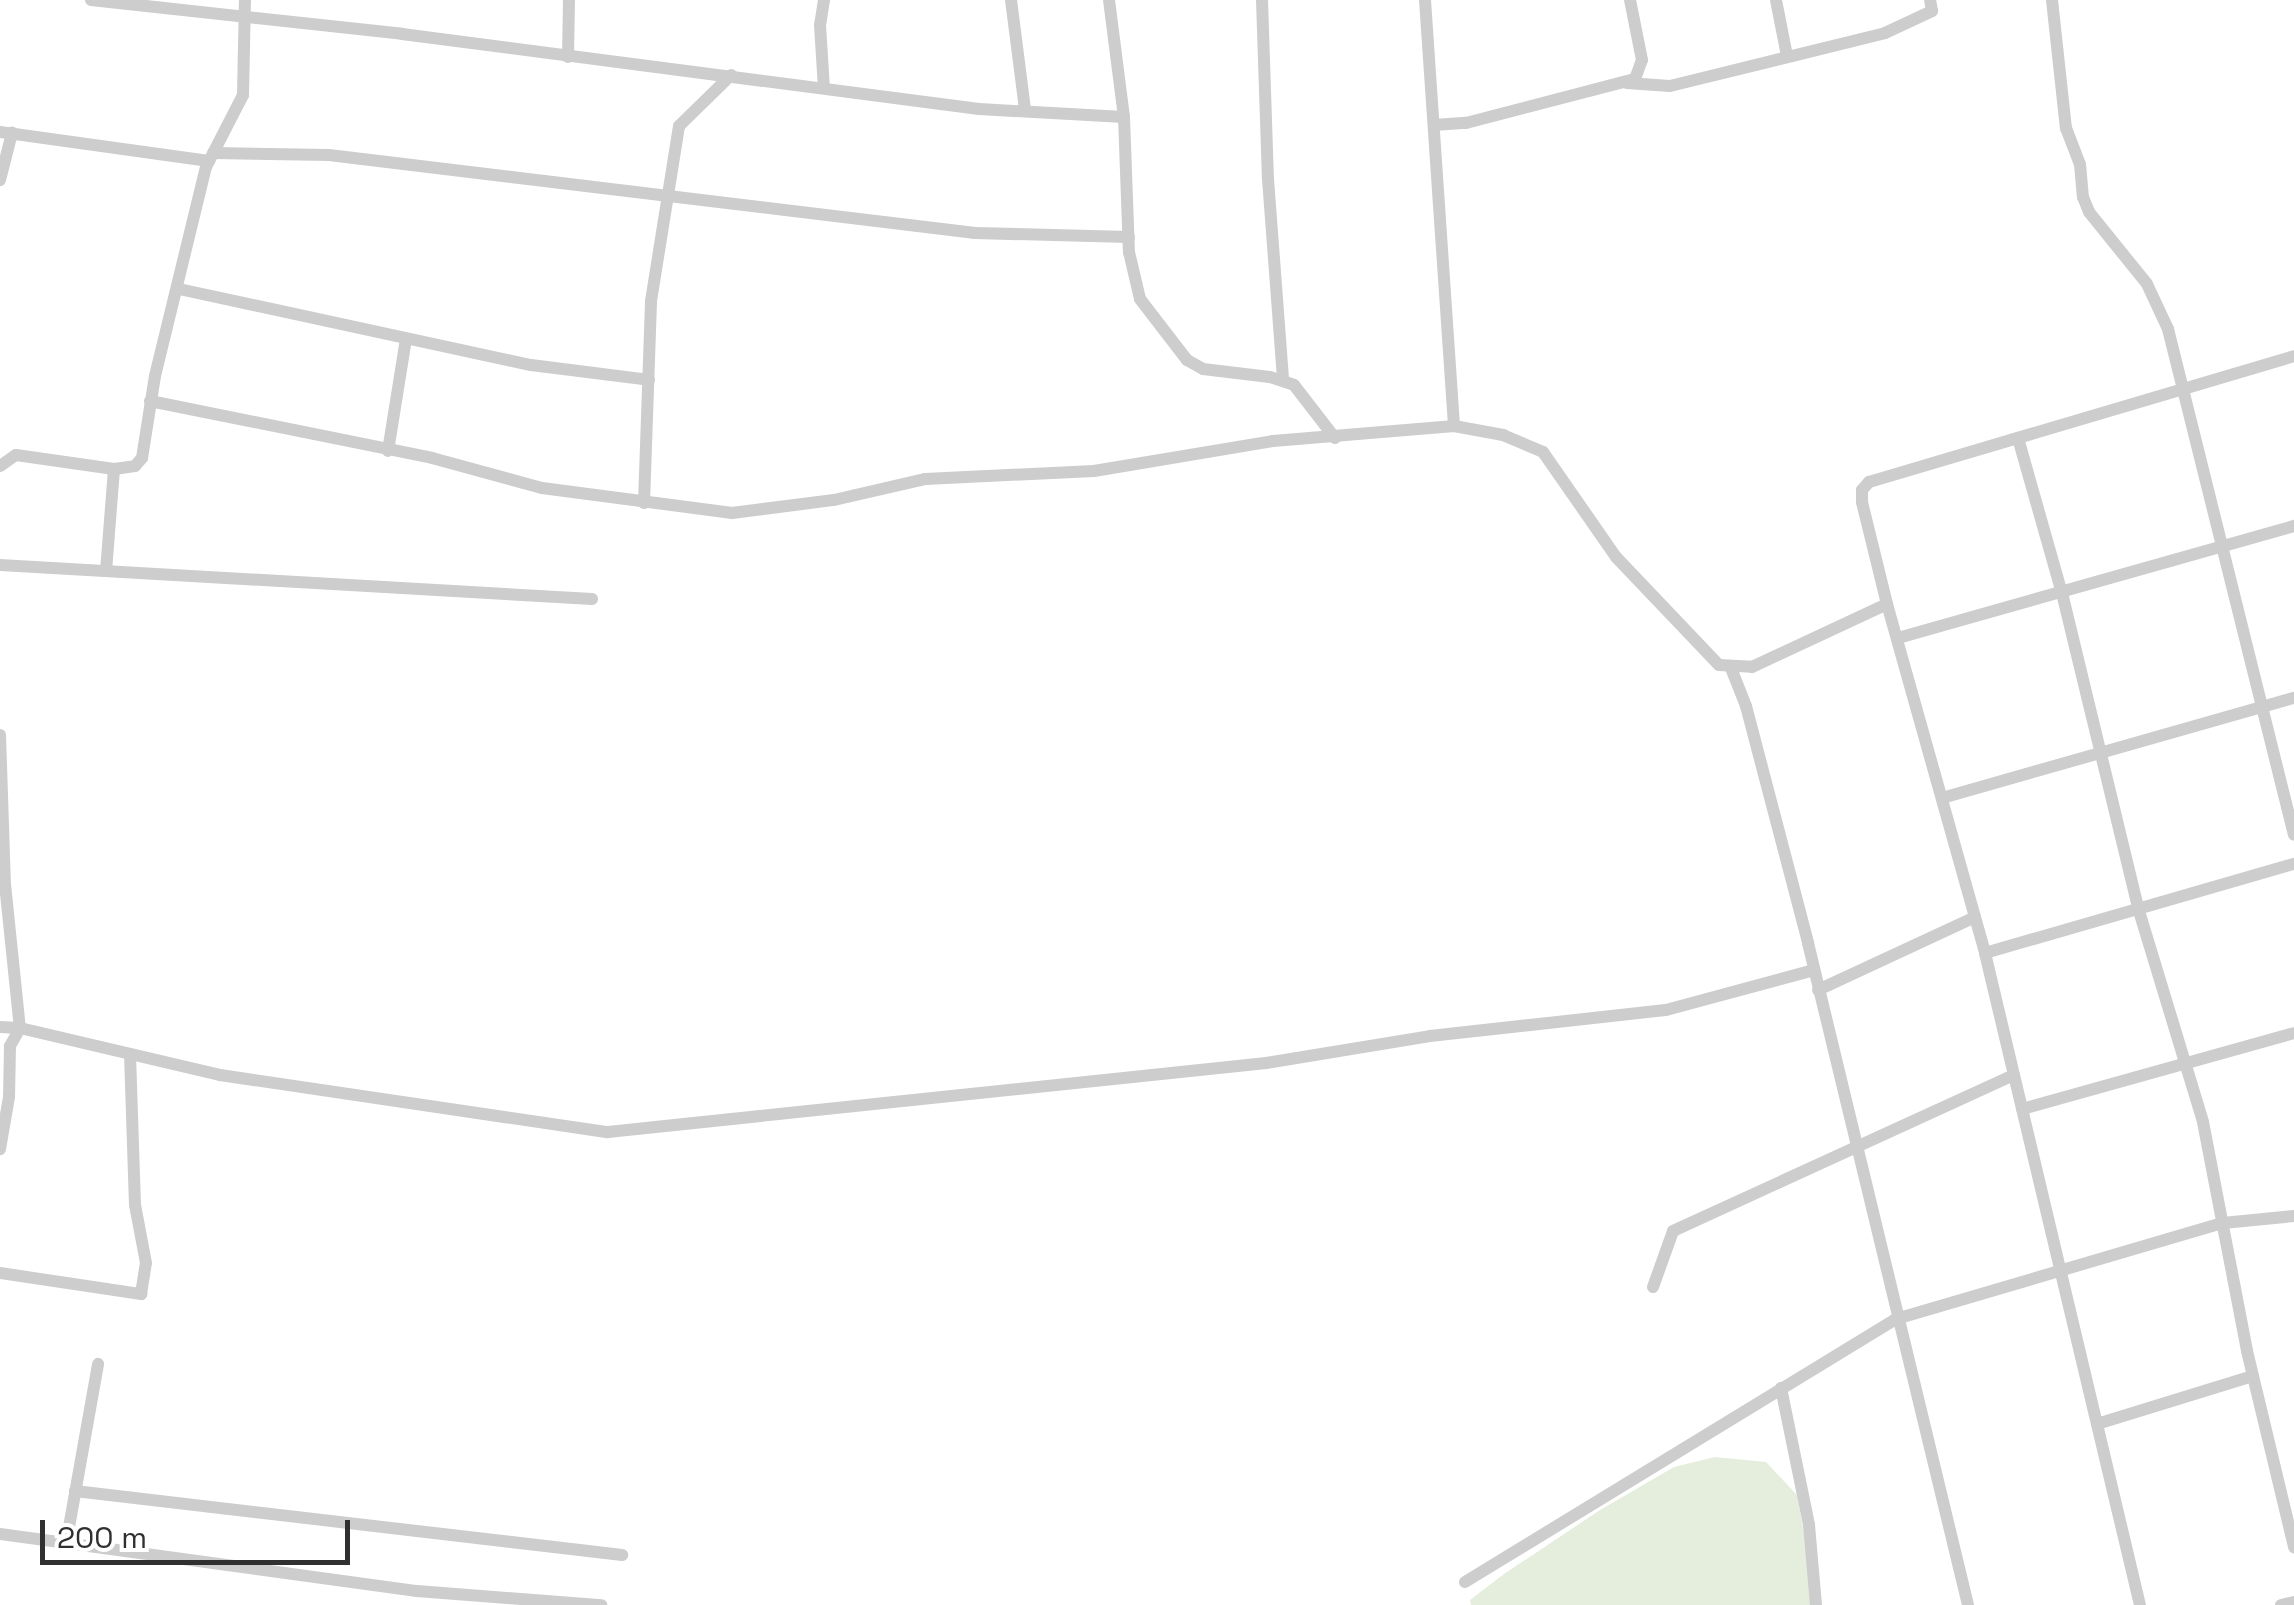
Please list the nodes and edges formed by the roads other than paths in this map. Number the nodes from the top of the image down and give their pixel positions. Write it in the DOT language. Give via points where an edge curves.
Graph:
graph roads {
  1 [pos="90,0"];
  2 [pos="246,0"];
  3 [pos="570,0"];
  4 [pos="824,0"];
  5 [pos="1011,0"];
  6 [pos="1109,0"];
  7 [pos="1262,0"];
  8 [pos="1425,0"];
  9 [pos="1630,0"];
  10 [pos="1776,0"];
  11 [pos="1930,0"];
  12 [pos="2052,0"];
  13 [pos="246,18"];
  14 [pos="1787,56"];
  15 [pos="568,57"];
  16 [pos="731,75"];
  17 [pos="1627,84"];
  18 [pos="824,88"];
  19 [pos="1025,110"];
  20 [pos="1124,117"];
  21 [pos="1434,125"];
  22 [pos="6,132"];
  23 [pos="211,157"];
  24 [pos="0,180"];
  25 [pos="671,193"];
  26 [pos="1129,236"];
  27 [pos="180,289"];
  28 [pos="406,338"];
  29 [pos="2294,356"];
  30 [pos="649,380"];
  31 [pos="1283,380"];
  32 [pos="2184,389"];
  33 [pos="150,400"];
  34 [pos="1454,426"];
  35 [pos="1335,438"];
  36 [pos="2018,438"];
  37 [pos="388,451"];
  38 [pos="0,465"];
  39 [pos="114,469"];
  40 [pos="644,503"];
  41 [pos="2294,526"];
  42 [pos="2222,547"];
  43 [pos="0,565"];
  44 [pos="106,571"];
  45 [pos="2062,593"];
  46 [pos="592,599"];
  47 [pos="1887,604"];
  48 [pos="1898,638"];
  49 [pos="1730,668"];
  50 [pos="2294,698"];
  51 [pos="2264,707"];
  52 [pos="0,735"];
  53 [pos="2098,751"];
  54 [pos="1942,798"];
  55 [pos="2294,835"];
  56 [pos="2294,864"];
  57 [pos="2139,911"];
  58 [pos="1975,917"];
  59 [pos="1985,954"];
  60 [pos="1814,970"];
  61 [pos="1818,990"];
  62 [pos="0,1027"];
  63 [pos="20,1028"];
  64 [pos="2294,1034"];
  65 [pos="130,1055"];
  66 [pos="2186,1063"];
  67 [pos="2014,1074"];
  68 [pos="2022,1109"];
  69 [pos="1855,1148"];
  70 [pos="0,1149"];
  71 [pos="2294,1216"];
  72 [pos="2222,1223"];
  73 [pos="2060,1271"];
  74 [pos="0,1273"];
  75 [pos="1653,1287"];
  76 [pos="1896,1318"];
  77 [pos="98,1364"];
  78 [pos="2253,1376"];
  79 [pos="1782,1388"];
  80 [pos="2096,1424"];
  81 [pos="75,1491"];
  82 [pos="0,1534"];
  83 [pos="66,1544"];
  84 [pos="2294,1548"];
  85 [pos="622,1555"];
  86 [pos="1465,1582"];
  87 [pos="2294,1602"];
  88 [pos="601,1605"];
  89 [pos="1816,1605"];
  90 [pos="1968,1605"];
  91 [pos="2140,1605"];
  92 [pos="2281,1605"];
  1 -- 13 [label="street"];
  2 -- 13 [label="street"];
  3 -- 15 [label="street"];
  4 -- 18 [label="street"];
  5 -- 19 [label="street"];
  6 -- 20 [label="street"];
  7 -- 31 [label="street"];
  8 -- 21 [label="street"];
  9 -- 17 [label="street" via="1642,67"];
  10 -- 14 [label="street"];
  11 -- 14 [label="street" via="1932,12 1902,28"];
  12 -- 32 [label="street" via="2066,128 2085,204 2157,302"];
  13 -- 15 [label="street"];
  13 -- 23 [label="street" via="243,95"];
  14 -- 17 [label="street" via="1670,86"];
  15 -- 16 [label="street"];
  16 -- 18 [label="street"];
  16 -- 25 [label="street" via="679,126"];
  17 -- 21 [label="street"];
  18 -- 19 [label="street"];
  19 -- 20 [label="street"];
  20 -- 26 [label="street"];
  21 -- 34 [label="street"];
  22 -- 23 [label="street" via="71,145"];
  22 -- 24 [label="street"];
  23 -- 25 [label="street" via="330,155"];
  23 -- 27 [label="street"];
  25 -- 26 [label="street" via="975,233"];
  25 -- 30 [label="street" via="651,301"];
  26 -- 31 [label="street" via="1140,299 1187,360 1203,369"];
  27 -- 28 [label="street"];
  27 -- 33 [label="street"];
  28 -- 30 [label="street" via="531,365"];
  28 -- 37 [label="street"];
  29 -- 32 [label="street"];
  30 -- 40 [label="street"];
  31 -- 35 [label="street" via="1304,394"];
  32 -- 36 [label="street"];
  32 -- 42 [label="street"];
  33 -- 37 [label="street"];
  33 -- 39 [label="street" via="142,458"];
  34 -- 35 [label="street"];
  34 -- 49 [label="street" via="1543,452 1616,557 1702,651"];
  35 -- 40 [label="street" via="1094,472 926,479 732,514"];
  36 -- 45 [label="street"];
  36 -- 47 [label="street" via="1865,485 1862,502"];
  37 -- 40 [label="street" via="542,488"];
  38 -- 39 [label="street" via="16,456"];
  39 -- 44 [label="street"];
  41 -- 42 [label="street"];
  42 -- 45 [label="street"];
  42 -- 51 [label="street"];
  43 -- 44 [label="street"];
  44 -- 46 [label="street"];
  45 -- 48 [label="street"];
  45 -- 53 [label="street"];
  47 -- 48 [label="street"];
  47 -- 49 [label="street" via="1762,664"];
  48 -- 54 [label="street"];
  49 -- 60 [label="street" via="1746,706"];
  50 -- 51 [label="street"];
  51 -- 53 [label="street"];
  51 -- 55 [label="street"];
  52 -- 63 [label="street" via="5,884"];
  53 -- 54 [label="street"];
  53 -- 57 [label="street"];
  54 -- 58 [label="street"];
  56 -- 57 [label="street"];
  57 -- 59 [label="street"];
  57 -- 66 [label="street"];
  58 -- 59 [label="street"];
  58 -- 61 [label="street"];
  59 -- 67 [label="street"];
  60 -- 61 [label="street"];
  60 -- 65 [label="street" via="1666,1010 1430,1036 1266,1063 620,1131 390,1102"];
  61 -- 69 [label="street"];
  62 -- 63 [label="street"];
  63 -- 65 [label="street"];
  63 -- 70 [label="street" via="10,1046"];
  64 -- 66 [label="street"];
  65 -- 74 [label="street" via="135,1205 146,1264 141,1294"];
  66 -- 68 [label="street"];
  66 -- 72 [label="street"];
  67 -- 68 [label="street"];
  67 -- 69 [label="street"];
  68 -- 73 [label="street"];
  69 -- 75 [label="street" via="1673,1231"];
  69 -- 76 [label="street"];
  71 -- 72 [label="street"];
  72 -- 73 [label="street"];
  72 -- 78 [label="street"];
  73 -- 76 [label="street"];
  73 -- 80 [label="street"];
  76 -- 79 [label="street"];
  76 -- 90 [label="street"];
  77 -- 81 [label="street"];
  78 -- 80 [label="street"];
  78 -- 84 [label="street"];
  79 -- 86 [label="street"];
  79 -- 89 [label="street" via="1809,1524"];
  80 -- 91 [label="street"];
  81 -- 83 [label="street"];
  81 -- 85 [label="street"];
  82 -- 83 [label="street"];
  83 -- 88 [label="street" via="418,1591"];
  87 -- 92 [label="street"];
}
